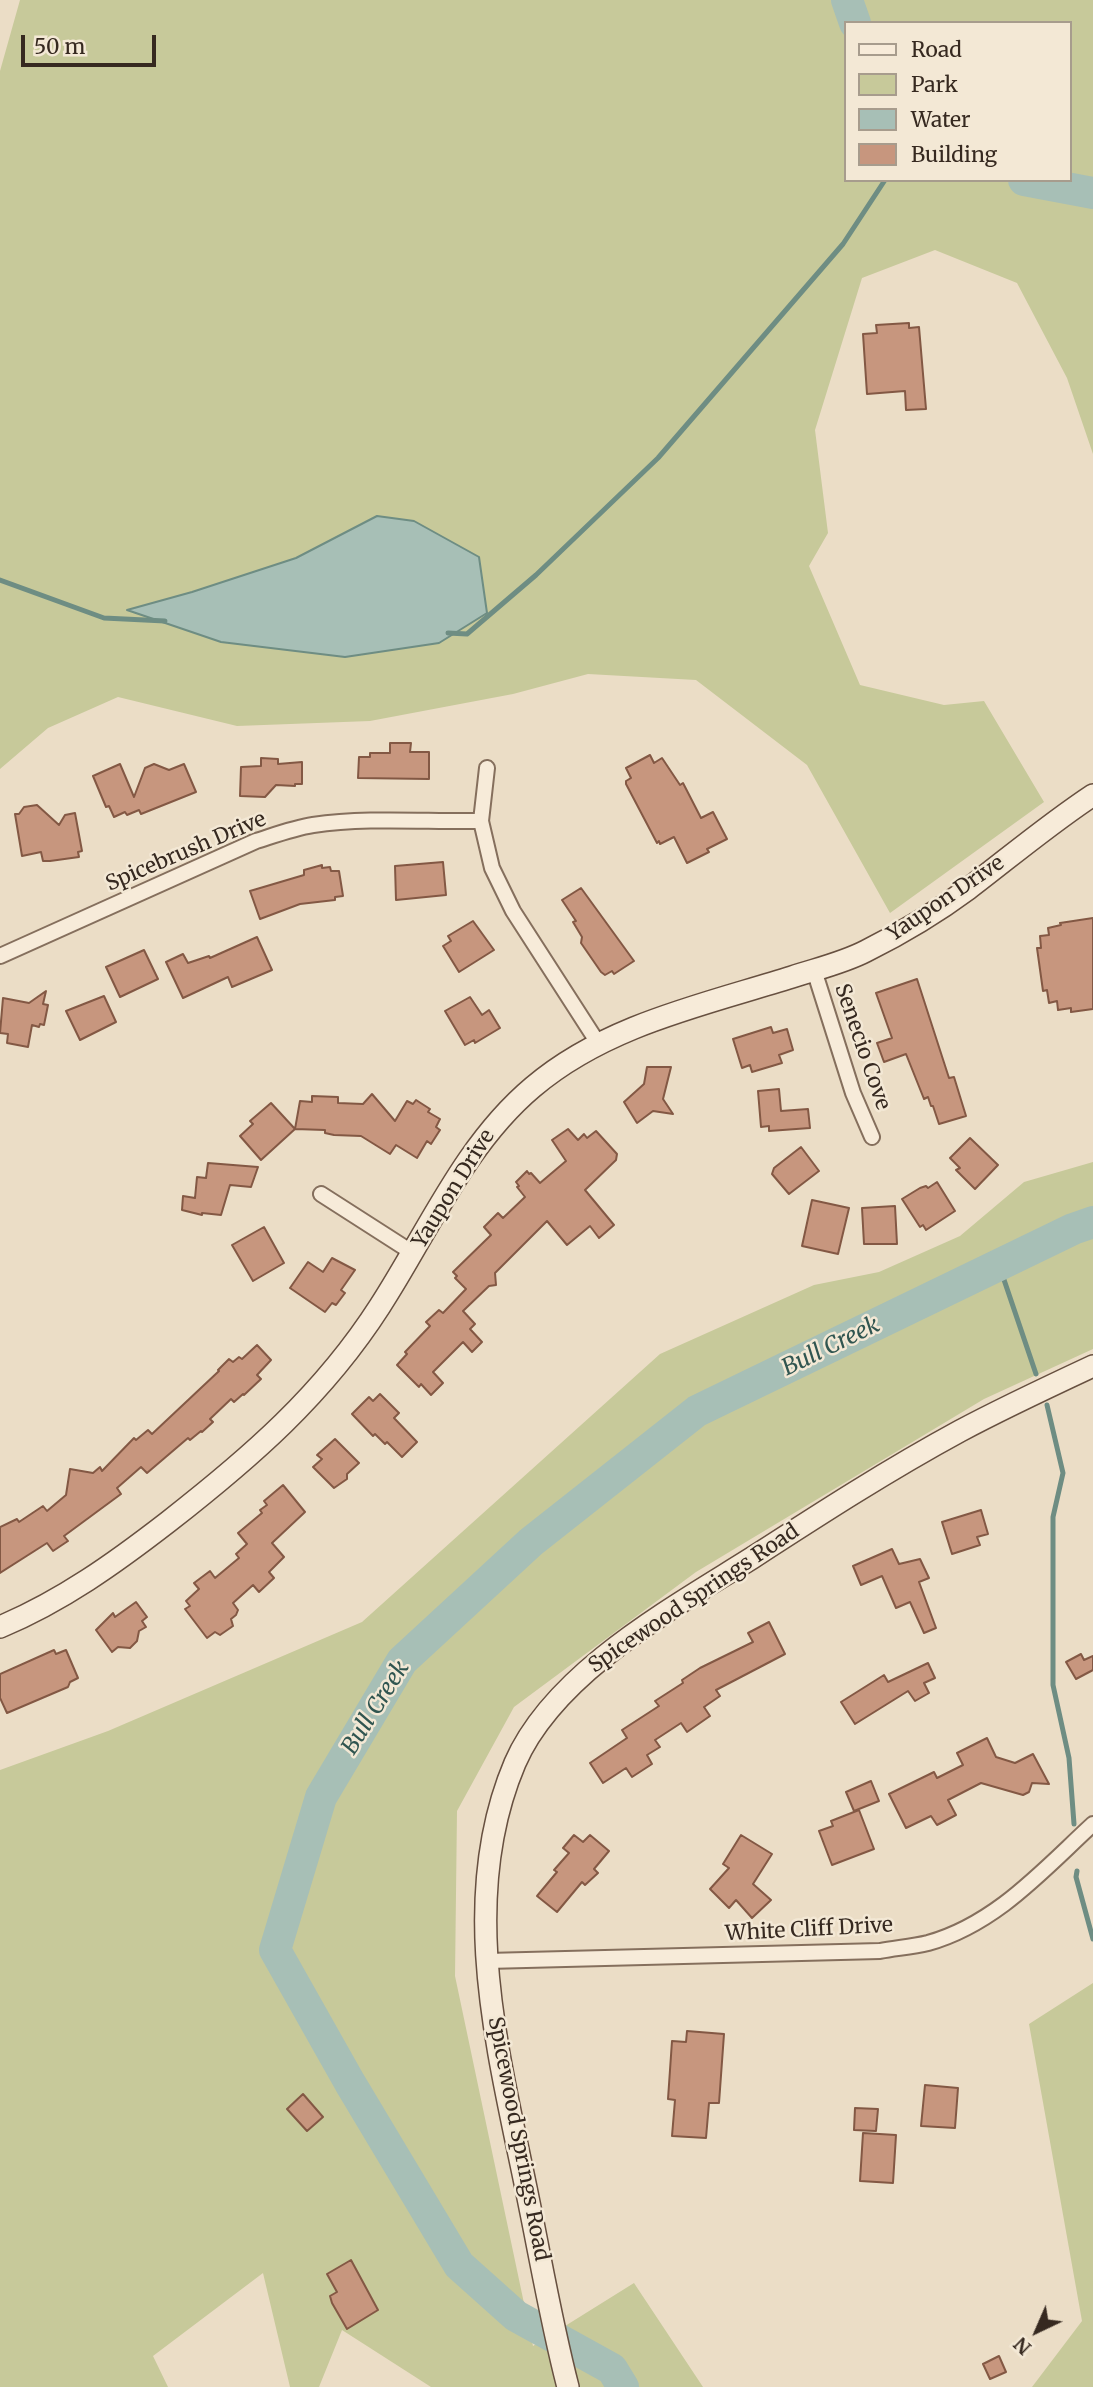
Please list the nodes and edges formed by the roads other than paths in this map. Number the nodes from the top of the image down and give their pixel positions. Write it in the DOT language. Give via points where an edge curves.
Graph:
graph roads {
  1 [pos="487,768"];
  2 [pos="1093,795"];
  3 [pos="481,821"];
  4 [pos="0,956"];
  5 [pos="814,970"];
  6 [pos="598,1043"];
  7 [pos="872,1137"];
  8 [pos="321,1194"];
  9 [pos="413,1253"];
  10 [pos="1093,1366"];
  11 [pos="0,1627"];
  12 [pos="1093,1824"];
  13 [pos="486,1961"];
  14 [pos="566,2379"];
  1 -- 3 [label="street"];
  2 -- 5 [label="street, Yaupon Drive" via="915,923 863,953"];
  3 -- 4 [label="street, Spicebrush Drive" via="362,821 312,825 278,834"];
  3 -- 6 [label="street" via="492,868 513,911"];
  5 -- 6 [label="street, Yaupon Drive"];
  5 -- 7 [label="street, Senecio Cove" via="853,1093"];
  6 -- 9 [label="street, Yaupon Drive" via="552,1072 499,1118 466,1162"];
  8 -- 9 [label="street"];
  9 -- 11 [label="street, Yaupon Drive" via="378,1310 279,1431 227,1477 77,1589"];
  10 -- 13 [label="street, Spicewood Springs Road" via="960,1431 861,1488 629,1638 579,1678 527,1738 504,1791 490,1858"];
  12 -- 13 [label="street, White Cliff Drive" via="1007,1904 969,1927 928,1943 880,1951"];
  13 -- 14 [label="street, Spicewood Springs Road" via="505,2087"];
}
